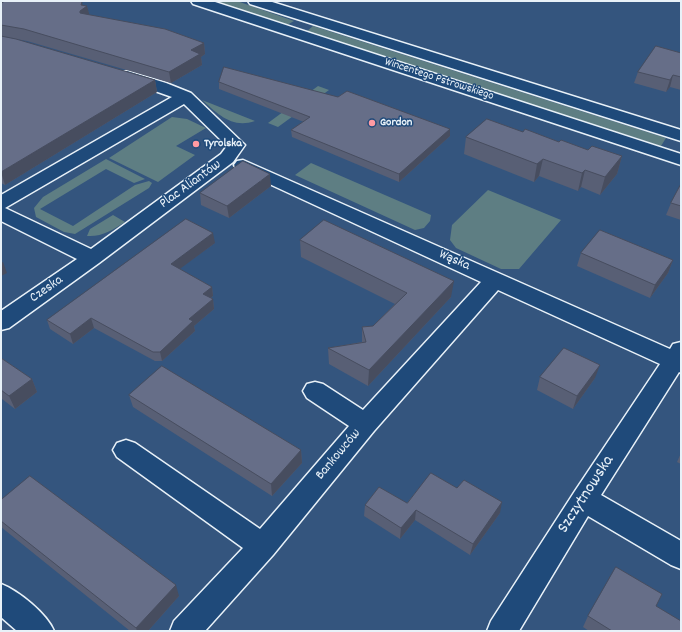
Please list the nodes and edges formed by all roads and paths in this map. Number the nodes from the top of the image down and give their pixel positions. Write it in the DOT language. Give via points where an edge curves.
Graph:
graph roads {
  1 [pos="198,1"];
  2 [pos="255,1"];
  3 [pos="319,22"];
  4 [pos="301,36"];
  5 [pos="114,72"];
  6 [pos="185,96"];
  7 [pos="681,136"];
  8 [pos="227,158"];
  9 [pos="681,160"];
  10 [pos="1,204"];
  11 [pos="1,214"];
  12 [pos="92,258"];
  13 [pos="495,280"];
  14 [pos="1,322"];
  15 [pos="679,358"];
  16 [pos="316,391"];
  17 [pos="365,424"];
  18 [pos="126,450"];
  19 [pos="584,499"];
  20 [pos="263,546"];
  21 [pos="681,556"];
  22 [pos="1,598"];
  23 [pos="39,631"];
  24 [pos="185,631"];
  25 [pos="502,631"];
  1 -- 4 [label="street, Wincentego Pstrowskiego"];
  2 -- 3 [label="street, Wincentego Pstrowskiego"];
  3 -- 4 [label="street" via="300,26 297,31"];
  3 -- 7 [label="street, Wincentego Pstrowskiego"];
  4 -- 9 [label="street, Wincentego Pstrowskiego"];
  5 -- 6 [label="street"];
  6 -- 8 [label="street, Plac Aliantów" via="236,145"];
  6 -- 10 [label="street"];
  8 -- 12 [label="street, Plac Aliantów"];
  8 -- 13 [label="street, Wąska"];
  11 -- 12 [label="street"];
  12 -- 14 [label="street, Czeska"];
  13 -- 15 [label="street, Wąska"];
  13 -- 17 [label="street, Bankowców"];
  15 -- 19 [label="street, Szczytnowska"];
  16 -- 17 [label="street"];
  17 -- 20 [label="street, Bankowców"];
  18 -- 20 [label="street"];
  19 -- 21 [label="street"];
  19 -- 25 [label="street, Szczytnowska"];
  20 -- 24 [label="street, Bankowców"];
  22 -- 23 [label="street"];
}
